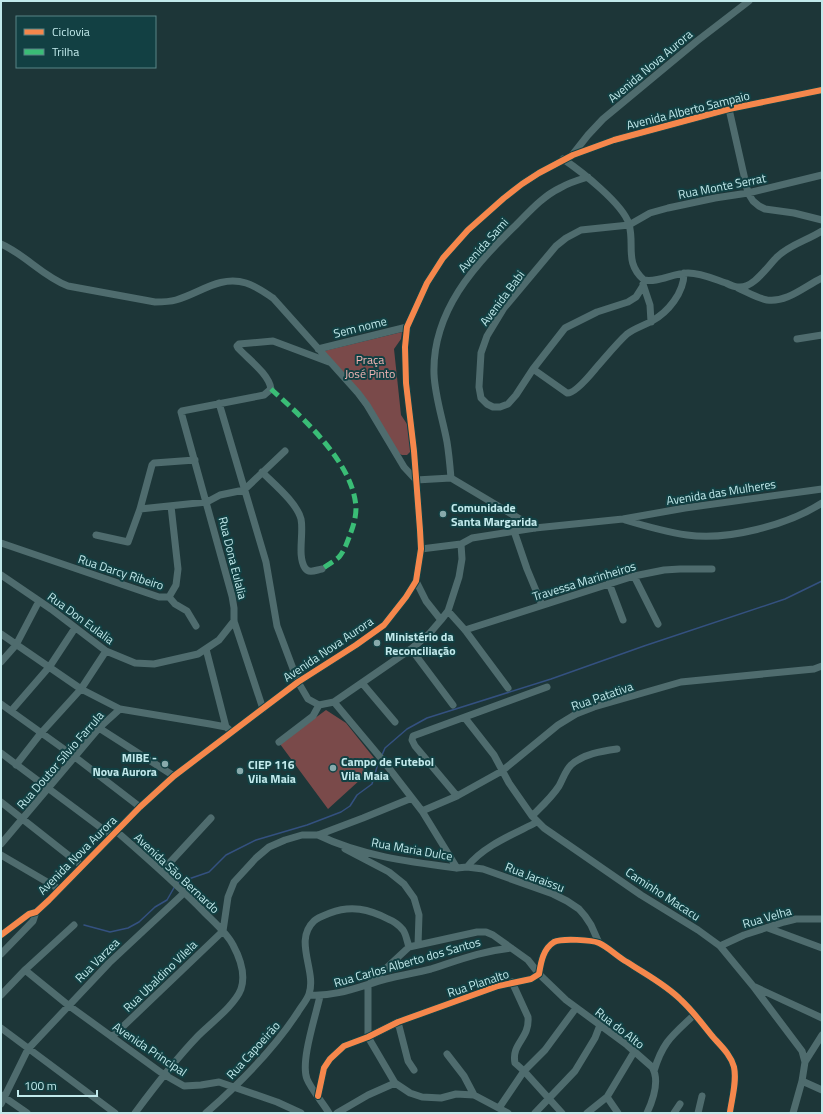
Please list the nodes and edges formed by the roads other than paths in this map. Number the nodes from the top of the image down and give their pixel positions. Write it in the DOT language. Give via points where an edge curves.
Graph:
graph roads {
  1 [pos="749,1"];
  2 [pos="822,90"];
  3 [pos="729,109"];
  4 [pos="573,155"];
  5 [pos="563,160"];
  6 [pos="822,175"];
  7 [pos="588,177"];
  8 [pos="748,193"];
  9 [pos="822,220"];
  10 [pos="629,224"];
  11 [pos="822,231"];
  12 [pos="1,244"];
  13 [pos="684,273"];
  14 [pos="822,278"];
  15 [pos="643,283"];
  16 [pos="738,288"];
  17 [pos="651,322"];
  18 [pos="407,327"];
  19 [pos="822,334"];
  20 [pos="797,338"];
  21 [pos="318,349"];
  22 [pos="330,362"];
  23 [pos="533,369"];
  24 [pos="219,403"];
  25 [pos="285,451"];
  26 [pos="414,451"];
  27 [pos="397,455"];
  28 [pos="195,460"];
  29 [pos="262,472"];
  30 [pos="451,478"];
  31 [pos="416,480"];
  32 [pos="822,489"];
  33 [pos="244,490"];
  34 [pos="207,502"];
  35 [pos="822,503"];
  36 [pos="171,506"];
  37 [pos="140,509"];
  38 [pos="623,519"];
  39 [pos="536,528"];
  40 [pos="514,532"];
  41 [pos="96,535"];
  42 [pos="1,543"];
  43 [pos="461,544"];
  44 [pos="421,549"];
  45 [pos="322,569"];
  46 [pos="712,569"];
  47 [pos="1,576"];
  48 [pos="634,576"];
  49 [pos="416,581"];
  50 [pos="609,583"];
  51 [pos="170,597"];
  52 [pos="39,601"];
  53 [pos="542,605"];
  54 [pos="448,611"];
  55 [pos="441,620"];
  56 [pos="623,620"];
  57 [pos="234,621"];
  58 [pos="658,624"];
  59 [pos="196,626"];
  60 [pos="75,628"];
  61 [pos="465,630"];
  62 [pos="1,634"];
  63 [pos="16,645"];
  64 [pos="206,649"];
  65 [pos="411,649"];
  66 [pos="106,651"];
  67 [pos="1,662"];
  68 [pos="50,666"];
  69 [pos="822,666"];
  70 [pos="298,682"];
  71 [pos="362,683"];
  72 [pos="547,687"];
  73 [pos="508,688"];
  74 [pos="81,689"];
  75 [pos="334,702"];
  76 [pos="1,704"];
  77 [pos="319,705"];
  78 [pos="453,705"];
  79 [pos="120,709"];
  80 [pos="263,709"];
  81 [pos="11,711"];
  82 [pos="465,718"];
  83 [pos="395,722"];
  84 [pos="99,728"];
  85 [pos="229,730"];
  86 [pos="41,733"];
  87 [pos="279,742"];
  88 [pos="617,749"];
  89 [pos="1,753"];
  90 [pos="75,757"];
  91 [pos="16,765"];
  92 [pos="502,771"];
  93 [pos="174,776"];
  94 [pos="49,788"];
  95 [pos="457,796"];
  96 [pos="412,798"];
  97 [pos="1,802"];
  98 [pos="140,807"];
  99 [pos="422,811"];
  100 [pos="532,816"];
  101 [pos="211,818"];
  102 [pos="23,819"];
  103 [pos="537,822"];
  104 [pos="114,834"];
  105 [pos="318,835"];
  106 [pos="334,843"];
  107 [pos="1,844"];
  108 [pos="1,855"];
  109 [pos="82,866"];
  110 [pos="467,867"];
  111 [pos="457,868"];
  112 [pos="162,871"];
  113 [pos="60,890"];
  114 [pos="184,890"];
  115 [pos="36,912"];
  116 [pos="822,919"];
  117 [pos="74,925"];
  118 [pos="768,928"];
  119 [pos="223,931"];
  120 [pos="1,935"];
  121 [pos="599,943"];
  122 [pos="418,945"];
  123 [pos="720,946"];
  124 [pos="409,947"];
  125 [pos="511,948"];
  126 [pos="822,948"];
  127 [pos="1,953"];
  128 [pos="25,970"];
  129 [pos="539,974"];
  130 [pos="512,982"];
  131 [pos="368,985"];
  132 [pos="754,986"];
  133 [pos="1,995"];
  134 [pos="309,995"];
  135 [pos="320,996"];
  136 [pos="68,1005"];
  137 [pos="576,1008"];
  138 [pos="694,1015"];
  139 [pos="822,1018"];
  140 [pos="398,1022"];
  141 [pos="600,1025"];
  142 [pos="1,1028"];
  143 [pos="822,1035"];
  144 [pos="112,1037"];
  145 [pos="368,1037"];
  146 [pos="28,1049"];
  147 [pos="634,1052"];
  148 [pos="447,1054"];
  149 [pos="805,1062"];
  150 [pos="414,1070"];
  151 [pos="524,1071"];
  152 [pos="654,1071"];
  153 [pos="163,1074"];
  154 [pos="802,1081"];
  155 [pos="395,1084"];
  156 [pos="233,1088"];
  157 [pos="822,1090"];
  158 [pos="2,1095"];
  159 [pos="474,1095"];
  160 [pos="318,1096"];
  161 [pos="702,1096"];
  162 [pos="607,1097"];
  163 [pos="550,1098"];
  164 [pos="1,1104"];
  165 [pos="680,1104"];
  166 [pos="499,1108"];
  167 [pos="730,1112"];
  168 [pos="27,1113"];
  169 [pos="115,1113"];
  170 [pos="135,1113"];
  171 [pos="206,1113"];
  172 [pos="301,1113"];
  173 [pos="329,1113"];
  174 [pos="337,1113"];
  175 [pos="508,1113"];
  176 [pos="535,1113"];
  177 [pos="562,1113"];
  178 [pos="587,1113"];
  179 [pos="618,1113"];
  180 [pos="647,1113"];
  181 [pos="674,1113"];
  182 [pos="698,1113"];
  183 [pos="794,1113"];
  1 -- 4 [label="street, Avenida Nova Aurora" via="603,119"];
  2 -- 3 [label="street, Avenida Alberto Sampaio"];
  3 -- 4 [label="street, Avenida Alberto Sampaio" via="614,140"];
  3 -- 8 [label="street"];
  4 -- 5 [label="street, Avenida Alberto Sampaio"];
  5 -- 7 [label="street"];
  5 -- 18 [label="street, Avenida Nova Aurora" via="522,184 468,230 443,258 427,283"];
  6 -- 8 [label="street, Rua Monte Serrat"];
  7 -- 10 [label="street" via="611,200"];
  7 -- 30 [label="street, Avenida Sami" via="559,188 522,219 490,249 448,308 436,348 434,374"];
  8 -- 9 [label="street" via="753,201 765,209"];
  8 -- 10 [label="street, Rua Monte Serrat" via="668,208"];
  10 -- 15 [label="street" via="632,263"];
  10 -- 23 [label="street, Avenida Babi" via="581,230 566,238 504,308 487,336 481,353 478,387 481,398 493,407 500,408 508,404"];
  11 -- 16 [label="street" via="778,255 753,282"];
  12 -- 21 [label="street" via="15,251 57,282 155,302 177,300 222,282 245,283 273,298"];
  13 -- 15 [label="street"];
  13 -- 16 [label="street" via="704,275"];
  13 -- 17 [label="street" via="683,285 677,297"];
  14 -- 16 [label="street" via="777,300 767,300"];
  15 -- 17 [label="street" via="650,305"];
  15 -- 23 [label="street, Avenida Babi" via="636,297 628,302 597,312 565,328"];
  17 -- 23 [label="street" via="633,329 588,378 569,393"];
  18 -- 21 [label="street, Sem nome"];
  18 -- 26 [label="street, Avenida Nova Aurora" via="405,372"];
  19 -- 20 [label="street"];
  21 -- 22 [label="street"];
  22 -- 24 [label="street" via="273,341 238,345 269,382 271,389 264,395"];
  22 -- 27 [label="street" via="367,405"];
  24 -- 28 [label="street, Rua Dona Eulalia" via="181,412"];
  24 -- 33 [label="street"];
  25 -- 29 [label="street"];
  26 -- 27 [label="street" via="407,457"];
  26 -- 31 [label="street, Avenida Nova Aurora"];
  27 -- 31 [label="street"];
  28 -- 34 [label="street, Rua Dona Eulalia"];
  28 -- 37 [label="street" via="154,463"];
  29 -- 33 [label="street"];
  29 -- 45 [label="street" via="298,512 302,526 302,554 306,570"];
  30 -- 31 [label="street"];
  30 -- 39 [label="street"];
  31 -- 44 [label="street, Avenida Nova Aurora"];
  32 -- 38 [label="street, Avenida das Mulheres"];
  33 -- 34 [label="street" via="220,495"];
  33 -- 70 [label="street" via="266,562 277,626"];
  34 -- 36 [label="street"];
  34 -- 57 [label="street, Rua Dona Eulalia" via="232,596"];
  35 -- 38 [label="street, Avenida das Mulheres" via="800,515 760,529 717,536 686,535"];
  36 -- 37 [label="street"];
  36 -- 51 [label="street, Rua Darcy Ribeiro" via="178,569 176,585"];
  37 -- 41 [label="street" via="128,542"];
  38 -- 39 [label="street, Avenida das Mulheres"];
  39 -- 40 [label="street, Avenida das Mulheres"];
  40 -- 43 [label="street, Avenida das Mulheres" via="472,538"];
  40 -- 53 [label="street"];
  42 -- 51 [label="street, Rua Darcy Ribeiro" via="159,598"];
  43 -- 44 [label="street, Avenida das Mulheres"];
  43 -- 54 [label="street" via="461,568"];
  44 -- 49 [label="street, Avenida Nova Aurora"];
  46 -- 48 [label="street, Travessa Marinheiros" via="664,570"];
  47 -- 52 [label="street, Rua Don Eulalia"];
  48 -- 50 [label="street, Travessa Marinheiros"];
  48 -- 58 [label="street"];
  49 -- 55 [label="street" via="426,601"];
  49 -- 70 [label="street, Avenida Nova Aurora" via="384,625"];
  50 -- 53 [label="street, Travessa Marinheiros"];
  50 -- 56 [label="street"];
  51 -- 59 [label="street" via="175,604 187,611"];
  52 -- 60 [label="street, Rua Don Eulalia"];
  52 -- 63 [label="street"];
  53 -- 61 [label="street, Travessa Marinheiros"];
  54 -- 55 [label="street"];
  54 -- 61 [label="street"];
  55 -- 65 [label="street"];
  57 -- 64 [label="street, Rua Don Eulalia" via="219,640"];
  57 -- 80 [label="street, Rua Dona Eulalia"];
  60 -- 66 [label="street, Rua Don Eulalia"];
  60 -- 68 [label="street"];
  61 -- 73 [label="street"];
  62 -- 63 [label="street"];
  63 -- 67 [label="street"];
  63 -- 68 [label="street"];
  64 -- 66 [label="street, Rua Don Eulalia" via="198,654 154,664 135,663"];
  64 -- 85 [label="street"];
  65 -- 71 [label="street"];
  65 -- 78 [label="street"];
  66 -- 74 [label="street"];
  68 -- 74 [label="street"];
  68 -- 81 [label="street"];
  69 -- 92 [label="street, Rua Patativa" via="814,669 696,679 588,710 558,725"];
  70 -- 77 [label="street" via="308,699"];
  70 -- 80 [label="street, Avenida Nova Aurora"];
  71 -- 75 [label="street"];
  71 -- 83 [label="street"];
  72 -- 82 [label="street"];
  74 -- 79 [label="street"];
  74 -- 86 [label="street"];
  75 -- 77 [label="street"];
  75 -- 96 [label="street"];
  76 -- 81 [label="street"];
  77 -- 87 [label="street" via="312,716"];
  79 -- 84 [label="street, Rua Doutor Sílvio Farrula"];
  79 -- 85 [label="street"];
  80 -- 85 [label="street, Avenida Nova Aurora"];
  81 -- 86 [label="street"];
  82 -- 92 [label="street, Caminho Macacu" via="494,755"];
  82 -- 95 [label="street" via="417,734 412,740"];
  84 -- 90 [label="street, Rua Doutor Sílvio Farrula"];
  84 -- 93 [label="street"];
  85 -- 93 [label="street, Avenida Nova Aurora"];
  86 -- 90 [label="street"];
  86 -- 91 [label="street"];
  88 -- 100 [label="street" via="596,753 572,764 558,786"];
  89 -- 91 [label="street, Avenida São Bernardo"];
  90 -- 94 [label="street, Rua Doutor Sílvio Farrula"];
  90 -- 98 [label="street"];
  91 -- 94 [label="street, Avenida São Bernardo"];
  92 -- 95 [label="street, Rua Patativa"];
  92 -- 100 [label="street, Caminho Macacu"];
  93 -- 98 [label="street, Avenida Nova Aurora"];
  94 -- 102 [label="street, Rua Doutor Sílvio Farrula"];
  94 -- 104 [label="street, Avenida São Bernardo"];
  95 -- 99 [label="street, Rua Patativa"];
  96 -- 99 [label="street"];
  96 -- 105 [label="street, Avenida São Bernardo"];
  97 -- 102 [label="street"];
  98 -- 104 [label="street, Avenida Nova Aurora"];
  99 -- 111 [label="street"];
  100 -- 103 [label="street, Caminho Macacu"];
  101 -- 112 [label="street"];
  102 -- 107 [label="street, Rua Doutor Sílvio Farrula"];
  102 -- 109 [label="street"];
  103 -- 110 [label="street" via="485,849 472,859"];
  103 -- 123 [label="street, Caminho Macacu"];
  104 -- 109 [label="street, Avenida Nova Aurora"];
  104 -- 112 [label="street, Avenida São Bernardo"];
  105 -- 106 [label="street, Rua Maria Dulce"];
  105 -- 119 [label="street, Avenida São Bernardo" via="302,835 269,847 244,870 234,882 228,897"];
  106 -- 111 [label="street, Rua Maria Dulce" via="386,858"];
  106 -- 122 [label="street" via="389,872 404,884 414,898 419,915"];
  108 -- 113 [label="street"];
  109 -- 113 [label="street, Avenida Nova Aurora"];
  110 -- 111 [label="street, Rua Jaraissu"];
  110 -- 121 [label="street, Rua Jaraissu" via="483,869 567,901 585,916"];
  112 -- 114 [label="street, Avenida São Bernardo"];
  113 -- 115 [label="street, Avenida Nova Aurora"];
  114 -- 119 [label="street, Avenida São Bernardo"];
  114 -- 136 [label="street, Rua Varzea"];
  115 -- 120 [label="street, Avenida Nova Aurora" via="29,914"];
  115 -- 127 [label="street, Avenida Nova Aurora" via="33,921"];
  116 -- 118 [label="street, Rua Velha" via="796,919"];
  117 -- 128 [label="street"];
  118 -- 123 [label="street, Rua Velha"];
  118 -- 126 [label="street"];
  119 -- 144 [label="street, Rua Ubaldino Vilela"];
  119 -- 153 [label="street, Avenida São Bernardo" via="239,958 243,978 241,989"];
  121 -- 129 [label="street" via="565,940 554,942 545,952"];
  121 -- 138 [label="street" via="669,989"];
  122 -- 124 [label="street, Rua do Alto"];
  122 -- 125 [label="street, Rua do Alto" via="486,932"];
  123 -- 132 [label="street, Caminho Macacu"];
  124 -- 131 [label="street"];
  124 -- 134 [label="street" via="402,929 376,912 350,908 322,916 308,929 305,941 310,981"];
  125 -- 129 [label="street, Rua do Alto" via="528,960"];
  125 -- 131 [label="street, Rua Carlos Alberto dos Santos" via="482,952 425,971"];
  128 -- 133 [label="street"];
  128 -- 136 [label="street, Avenida Principal"];
  129 -- 130 [label="street, Rua Planalto" via="531,979"];
  129 -- 137 [label="street, Rua do Alto"];
  130 -- 140 [label="street, Rua Planalto"];
  130 -- 151 [label="street" via="528,1017 526,1032 514,1052 515,1064"];
  131 -- 135 [label="street, Rua Carlos Alberto dos Santos"];
  131 -- 145 [label="street"];
  132 -- 139 [label="street"];
  132 -- 149 [label="street, Caminho Macacu" via="798,1044"];
  134 -- 135 [label="street, Rua Carlos Alberto dos Santos"];
  134 -- 156 [label="street, Rua Capoeirão" via="288,1027"];
  135 -- 160 [label="street" via="304,1064 307,1080"];
  136 -- 144 [label="street, Avenida Principal"];
  136 -- 146 [label="street, Rua Varzea"];
  137 -- 141 [label="street, Rua do Alto"];
  137 -- 151 [label="street" via="549,1045"];
  138 -- 152 [label="street" via="665,1044"];
  138 -- 167 [label="street" via="727,1053 734,1067 734,1091"];
  140 -- 145 [label="street, Rua Planalto"];
  140 -- 150 [label="street" via="406,1054"];
  141 -- 147 [label="street, Rua do Alto"];
  141 -- 163 [label="street" via="575,1071"];
  142 -- 146 [label="street"];
  143 -- 149 [label="street"];
  144 -- 153 [label="street, Avenida Principal"];
  145 -- 155 [label="street"];
  145 -- 160 [label="street, Rua Planalto" via="344,1046 330,1059 324,1068"];
  146 -- 158 [label="street, Rua Varzea"];
  146 -- 169 [label="street"];
  147 -- 152 [label="street, Rua do Alto"];
  147 -- 162 [label="street"];
  148 -- 159 [label="street" via="461,1070"];
  149 -- 154 [label="street"];
  151 -- 163 [label="street"];
  151 -- 166 [label="street"];
  152 -- 180 [label="street" via="656,1082"];
  153 -- 156 [label="street, Avenida Principal" via="184,1086 219,1082"];
  153 -- 170 [label="street, Avenida São Bernardo"];
  154 -- 157 [label="street"];
  154 -- 183 [label="street"];
  155 -- 159 [label="street" via="422,1097"];
  155 -- 174 [label="street" via="368,1095"];
  156 -- 171 [label="street, Rua Capoeirão"];
  156 -- 172 [label="street, Avenida Principal"];
  158 -- 164 [label="street, Rua Varzea"];
  158 -- 168 [label="street"];
  159 -- 166 [label="street"];
  160 -- 173 [label="street"];
  161 -- 182 [label="street"];
  162 -- 178 [label="street"];
  162 -- 179 [label="street"];
  163 -- 176 [label="street"];
  163 -- 177 [label="street"];
  165 -- 181 [label="street"];
  166 -- 175 [label="street"];
}
